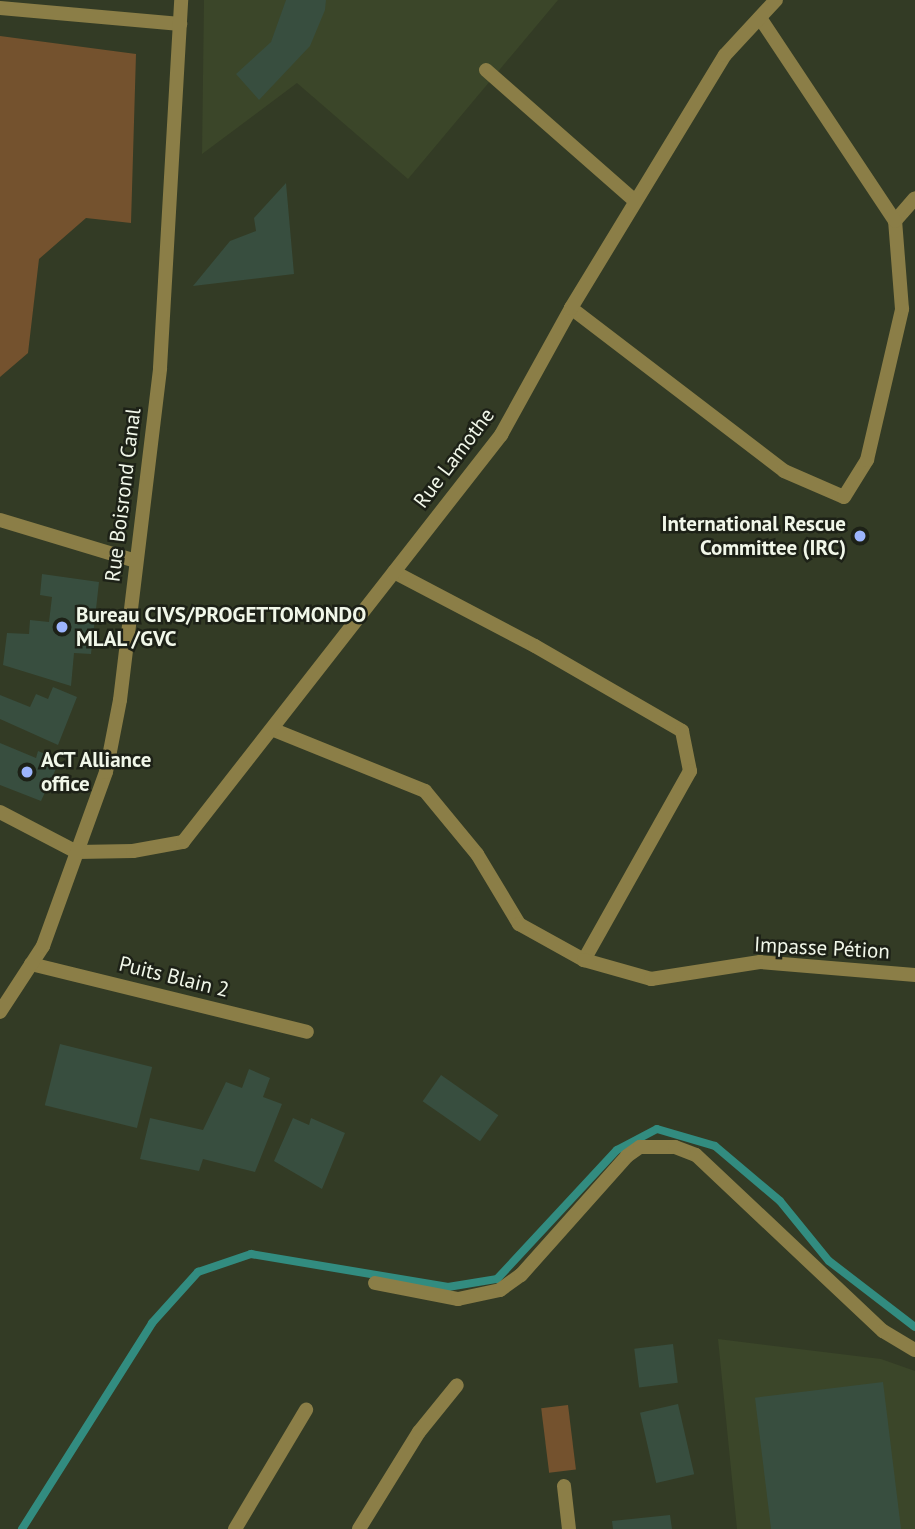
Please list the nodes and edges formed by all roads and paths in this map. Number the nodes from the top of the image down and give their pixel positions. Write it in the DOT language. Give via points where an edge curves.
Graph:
graph roads {
  1 [pos="181,0"];
  2 [pos="776,0"];
  3 [pos="0,9"];
  4 [pos="760,18"];
  5 [pos="180,24"];
  6 [pos="486,69"];
  7 [pos="915,198"];
  8 [pos="635,201"];
  9 [pos="895,221"];
  10 [pos="571,308"];
  11 [pos="0,520"];
  12 [pos="136,561"];
  13 [pos="394,572"];
  14 [pos="274,730"];
  15 [pos="0,812"];
  16 [pos="77,852"];
  17 [pos="584,960"];
  18 [pos="31,964"];
  19 [pos="915,975"];
  20 [pos="0,1012"];
  21 [pos="307,1031"];
  22 [pos="375,1283"];
  23 [pos="915,1350"];
  24 [pos="457,1385"];
  25 [pos="306,1410"];
  26 [pos="564,1486"];
  27 [pos="236,1529"];
  28 [pos="359,1529"];
  29 [pos="569,1529"];
  1 -- 5 [label="street, Rue Boisrond Canal"];
  2 -- 4 [label="street, Rue Lamothe"];
  3 -- 5 [label="street"];
  4 -- 8 [label="street, Rue Lamothe" via="725,55"];
  4 -- 9 [label="street"];
  5 -- 12 [label="street, Rue Boisrond Canal" via="160,368"];
  6 -- 8 [label="street"];
  7 -- 9 [label="street"];
  8 -- 10 [label="street, Rue Lamothe"];
  9 -- 10 [label="street" via="902,309 867,460 844,497 773,463"];
  10 -- 13 [label="street, Rue Lamothe" via="501,435"];
  11 -- 12 [label="street"];
  12 -- 16 [label="street, Rue Boisrond Canal" via="120,700 106,772"];
  13 -- 14 [label="street, Rue Lamothe"];
  13 -- 17 [label="street" via="682,731 690,771"];
  14 -- 16 [label="street, Rue Lamothe" via="183,842 133,851"];
  14 -- 17 [label="street, Impasse Pétion" via="425,791 477,854 519,923"];
  15 -- 16 [label="street"];
  16 -- 18 [label="street, Rue Boisrond Canal" via="43,946"];
  17 -- 19 [label="street, Impasse Pétion" via="651,979 760,962"];
  18 -- 20 [label="street, Rue Boisrond Canal"];
  18 -- 21 [label="street, Puits Blain 2"];
  22 -- 23 [label="street" via="458,1299 500,1290 521,1275 627,1156 640,1147 675,1147 696,1155 883,1331"];
  24 -- 28 [label="street" via="419,1432"];
  25 -- 27 [label="street"];
  26 -- 29 [label="street"];
}
